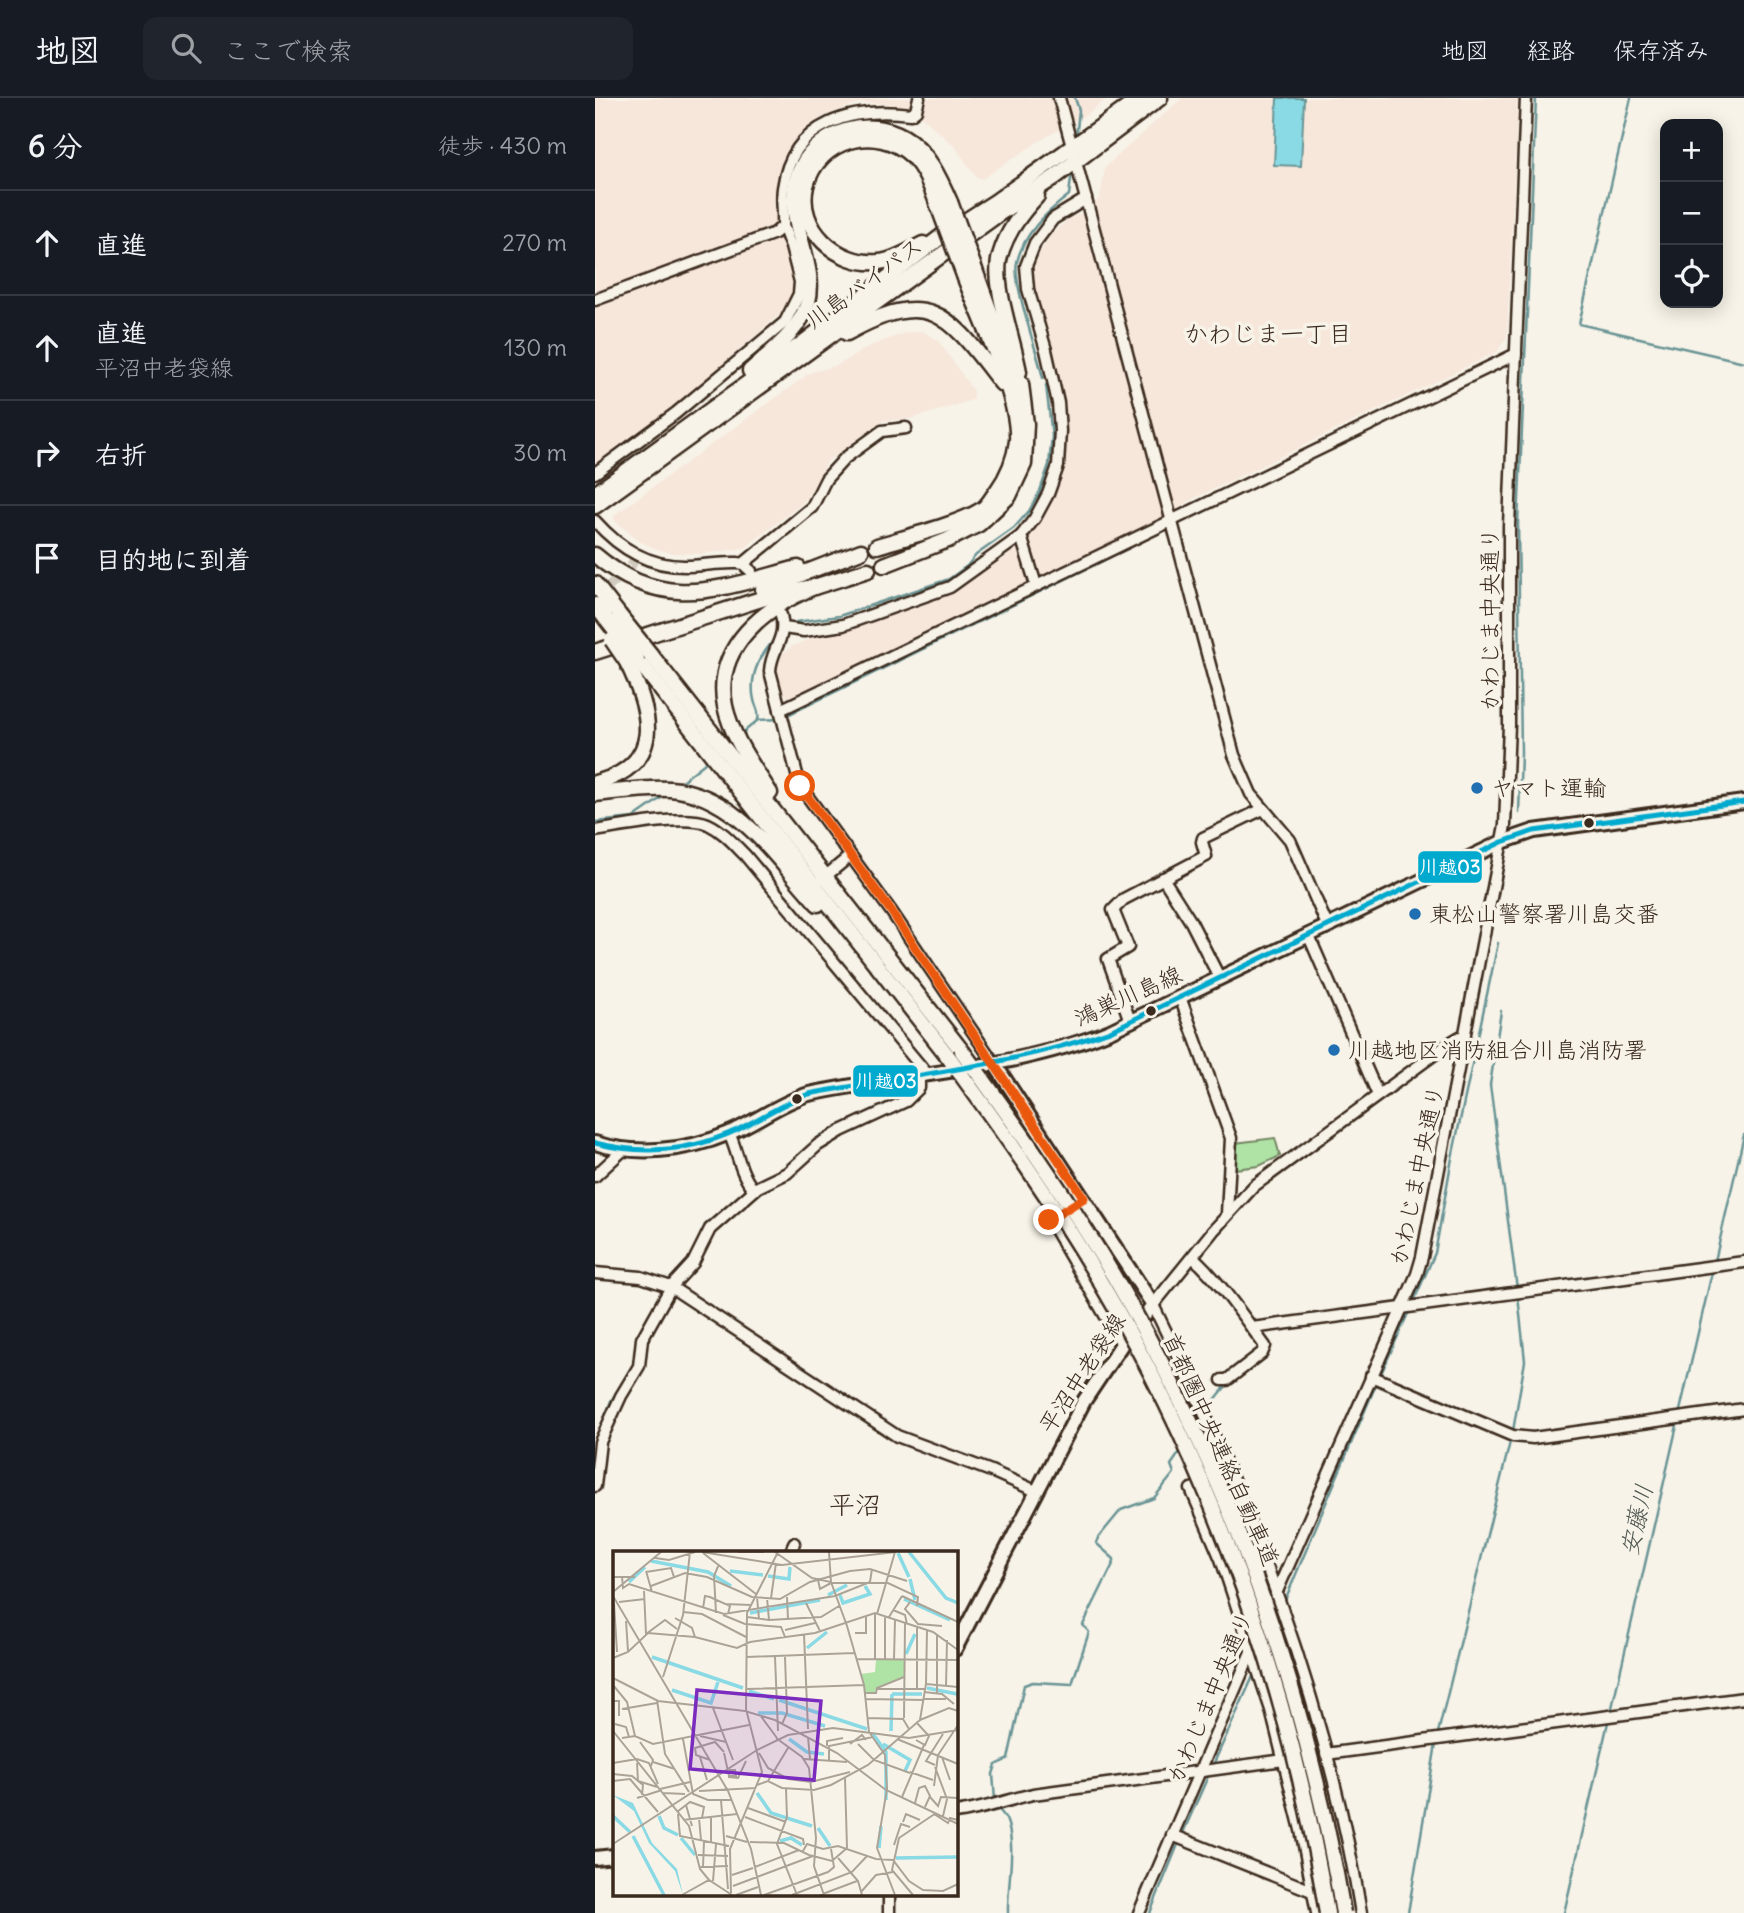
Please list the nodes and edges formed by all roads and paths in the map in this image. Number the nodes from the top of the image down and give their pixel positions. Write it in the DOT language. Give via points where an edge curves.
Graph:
graph roads {
  1 [pos="919,98"];
  2 [pos="1059,98"];
  3 [pos="1141,98"];
  4 [pos="1160,98"];
  5 [pos="1526,98"];
  6 [pos="1074,154"];
  7 [pos="1055,177"];
  8 [pos="1086,199"];
  9 [pos="944,205"];
  10 [pos="783,226"];
  11 [pos="942,236"];
  12 [pos="595,300"];
  13 [pos="819,344"];
  14 [pos="1516,354"];
  15 [pos="1014,388"];
  16 [pos="705,412"];
  17 [pos="906,428"];
  18 [pos="595,472"];
  19 [pos="595,494"];
  20 [pos="595,506"];
  21 [pos="1173,520"];
  22 [pos="595,521"];
  23 [pos="1021,536"];
  24 [pos="877,546"];
  25 [pos="861,551"];
  26 [pos="595,555"];
  27 [pos="841,557"];
  28 [pos="884,565"];
  29 [pos="868,570"];
  30 [pos="595,584"];
  31 [pos="1036,585"];
  32 [pos="814,587"];
  33 [pos="595,605"];
  34 [pos="782,615"];
  35 [pos="605,618"];
  36 [pos="783,632"];
  37 [pos="595,642"];
  38 [pos="595,652"];
  39 [pos="638,659"];
  40 [pos="781,712"];
  41 [pos="719,752"];
  42 [pos="595,783"];
  43 [pos="595,794"];
  44 [pos="1744,802"];
  45 [pos="1263,809"];
  46 [pos="779,817"];
  47 [pos="595,831"];
  48 [pos="1502,842"];
  49 [pos="850,856"];
  50 [pos="1163,878"];
  51 [pos="815,884"];
  52 [pos="788,905"];
  53 [pos="1327,925"];
  54 [pos="1308,934"];
  55 [pos="1219,977"];
  56 [pos="1180,997"];
  57 [pos="1130,1021"];
  58 [pos="1465,1038"];
  59 [pos="954,1053"];
  60 [pos="994,1063"];
  61 [pos="924,1076"];
  62 [pos="1378,1095"];
  63 [pos="729,1133"];
  64 [pos="595,1143"];
  65 [pos="622,1151"];
  66 [pos="595,1176"];
  67 [pos="752,1188"];
  68 [pos="1084,1198"];
  69 [pos="1227,1214"];
  70 [pos="1193,1256"];
  71 [pos="1744,1262"];
  72 [pos="595,1273"];
  73 [pos="671,1287"];
  74 [pos="1153,1305"];
  75 [pos="1401,1309"];
  76 [pos="1252,1328"];
  77 [pos="1122,1344"];
  78 [pos="1371,1376"];
  79 [pos="1222,1380"];
  80 [pos="1744,1409"];
  81 [pos="1230,1476"];
  82 [pos="595,1486"];
  83 [pos="1036,1491"];
  84 [pos="1276,1592"];
  85 [pos="957,1645"];
  86 [pos="1251,1652"];
  87 [pos="1744,1698"];
  88 [pos="1327,1754"];
  89 [pos="1284,1760"];
  90 [pos="1199,1773"];
  91 [pos="957,1813"];
  92 [pos="1172,1835"];
  93 [pos="613,1856"];
  94 [pos="595,1858"];
  95 [pos="1314,1892"];
  96 [pos="1360,1911"];
  97 [pos="1139,1913"];
  98 [pos="1317,1913"];
  99 [pos="1327,1913"];
  100 [pos="1343,1913"];
  1 -- 10 [label="street" via="911,114 847,115 812,133 789,166 783,187"];
  2 -- 6 [label="street"];
  3 -- 6 [label="highway, 川島バイパス"];
  4 -- 6 [label="highway, 川島バイパス"];
  5 -- 14 [label="street, かわじま中央通り"];
  6 -- 7 [label="highway, 川島バイパス"];
  6 -- 8 [label="street"];
  6 -- 11 [label="highway, 川島バイパス"];
  7 -- 13 [label="highway, 川島バイパス"];
  7 -- 15 [label="highway" via="1026,207 999,261"];
  8 -- 21 [label="street"];
  8 -- 23 [label="street" via="1053,219 1035,243 1026,266 1058,402 1060,450 1048,494"];
  9 -- 11 [label="highway" via="913,157 881,138 847,141 826,153 813,171 804,201 814,231 828,248 846,257 881,263"];
  9 -- 15 [label="highway, bridge" via="1007,359"];
  9 -- 16 [label="highway" via="939,177 905,137 860,127 840,132 816,147 801,167 793,202 810,283 805,313 785,340"];
  10 -- 12 [label="street" via="775,233"];
  10 -- 18 [label="street" via="800,282 785,323"];
  11 -- 16 [label="highway, 川島バイパス"];
  13 -- 15 [label="highway" via="890,313 925,310 961,332"];
  13 -- 20 [label="highway, 川島バイパス"];
  14 -- 21 [label="street"];
  14 -- 48 [label="street, かわじま中央通り" via="1509,526 1508,781"];
  15 -- 24 [label="highway" via="1014,458 984,508"];
  15 -- 28 [label="highway" via="1026,424 1024,464 1009,496 979,524"];
  16 -- 19 [label="highway, 川島バイパス"];
  17 -- 22 [label="street" via="882,431 845,458 812,507 747,568 728,562 686,566 635,558"];
  21 -- 31 [label="street"];
  21 -- 45 [label="street" via="1234,755 1241,777"];
  23 -- 31 [label="street"];
  23 -- 36 [label="street" via="963,580 927,597 843,625"];
  25 -- 27 [label="highway"];
  26 -- 27 [label="highway" via="631,581 650,588 693,592"];
  27 -- 37 [label="highway" via="777,584"];
  29 -- 32 [label="highway"];
  30 -- 35 [label="highway, 首都圏中央連絡自動車道"];
  31 -- 40 [label="street"];
  32 -- 38 [label="highway" via="781,593"];
  32 -- 46 [label="highway" via="758,618 726,662 725,706"];
  33 -- 35 [label="highway, 首都圏中央連絡自動車道"];
  34 -- 36 [label="street"];
  35 -- 39 [label="highway, bridge"];
  35 -- 39 [label="highway, 首都圏中央連絡自動車道, bridge"];
  36 -- 40 [label="street" via="770,671"];
  39 -- 41 [label="highway, 首都圏中央連絡自動車道"];
  39 -- 42 [label="highway" via="647,737 625,772"];
  40 -- 49 [label="street" via="800,786"];
  41 -- 46 [label="highway, 首都圏中央連絡自動車道"];
  41 -- 51 [label="highway, 首都圏中央連絡自動車道"];
  43 -- 51 [label="highway" via="675,790 713,800"];
  44 -- 48 [label="main road, 鴻巣川島線" via="1534,831"];
  45 -- 50 [label="street" via="1203,838 1206,856"];
  45 -- 53 [label="street" via="1290,840"];
  46 -- 51 [label="highway, 首都圏中央連絡自動車道"];
  47 -- 52 [label="street" via="686,820 708,824 732,842"];
  48 -- 53 [label="main road, 鴻巣川島線"];
  48 -- 58 [label="street, かわじま中央通り"];
  49 -- 51 [label="street"];
  49 -- 60 [label="street"];
  50 -- 55 [label="street"];
  50 -- 57 [label="street" via="1113,910 1128,947 1108,959"];
  51 -- 52 [label="street"];
  51 -- 59 [label="highway, 首都圏中央連絡自動車道"];
  51 -- 59 [label="highway, 首都圏中央連絡自動車道"];
  52 -- 61 [label="street"];
  53 -- 54 [label="main road, 鴻巣川島線"];
  54 -- 55 [label="main road, 鴻巣川島線"];
  54 -- 62 [label="street"];
  55 -- 56 [label="main road, 鴻巣川島線"];
  56 -- 57 [label="main road, 鴻巣川島線"];
  56 -- 69 [label="street" via="1231,1138"];
  57 -- 60 [label="main road, 鴻巣川島線" via="1074,1044"];
  58 -- 62 [label="street" via="1450,1043"];
  58 -- 75 [label="street, かわじま中央通り" via="1422,1257"];
  59 -- 99 [label="highway, 首都圏中央連絡自動車道, bridge" via="1102,1284 1199,1477 1248,1600 1282,1707"];
  59 -- 100 [label="highway, 首都圏中央連絡自動車道, bridge" via="1063,1195 1114,1276 1212,1472 1293,1693"];
  60 -- 61 [label="main road, 鴻巣川島線"];
  60 -- 68 [label="main road, 平沼中老袋線"];
  61 -- 63 [label="main road, 鴻巣川島線" via="795,1098"];
  61 -- 67 [label="street" via="906,1101 841,1131 787,1173"];
  62 -- 69 [label="street" via="1254,1186"];
  63 -- 65 [label="main road, 鴻巣川島線" via="684,1146"];
  63 -- 67 [label="street"];
  64 -- 65 [label="main road, 鴻巣川島線"];
  65 -- 66 [label="street"];
  67 -- 73 [label="street" via="710,1229 693,1263"];
  68 -- 74 [label="main road, 平沼中老袋線"];
  68 -- 77 [label="street" via="1049,1220"];
  69 -- 70 [label="street"];
  70 -- 74 [label="street"];
  70 -- 76 [label="street"];
  71 -- 75 [label="street"];
  72 -- 73 [label="street" via="641,1277"];
  73 -- 82 [label="street" via="642,1339 639,1366 600,1442"];
  73 -- 83 [label="street" via="897,1436"];
  74 -- 77 [label="main road, 平沼中老袋線"];
  74 -- 81 [label="street"];
  75 -- 76 [label="street"];
  75 -- 78 [label="street, かわじま中央通り"];
  76 -- 79 [label="street" via="1265,1349"];
  77 -- 83 [label="main road, 平沼中老袋線" via="1084,1401"];
  78 -- 80 [label="street" via="1513,1436 1533,1438"];
  78 -- 84 [label="street, かわじま中央通り"];
  81 -- 84 [label="street"];
  81 -- 86 [label="street" via="1191,1489 1221,1559"];
  83 -- 85 [label="main road, 平沼中老袋線"];
  84 -- 86 [label="street, かわじま中央通り"];
  84 -- 88 [label="street"];
  86 -- 89 [label="street"];
  86 -- 90 [label="street, かわじま中央通り"];
  87 -- 88 [label="street"];
  88 -- 96 [label="street"];
  89 -- 90 [label="street"];
  89 -- 95 [label="street"];
  90 -- 91 [label="street" via="1033,1794"];
  90 -- 92 [label="street, かわじま中央通り"];
  92 -- 95 [label="street"];
  92 -- 97 [label="street, かわじま中央通り"];
  93 -- 94 [label="main road"];
  95 -- 96 [label="street"];
  95 -- 98 [label="street"];
}
